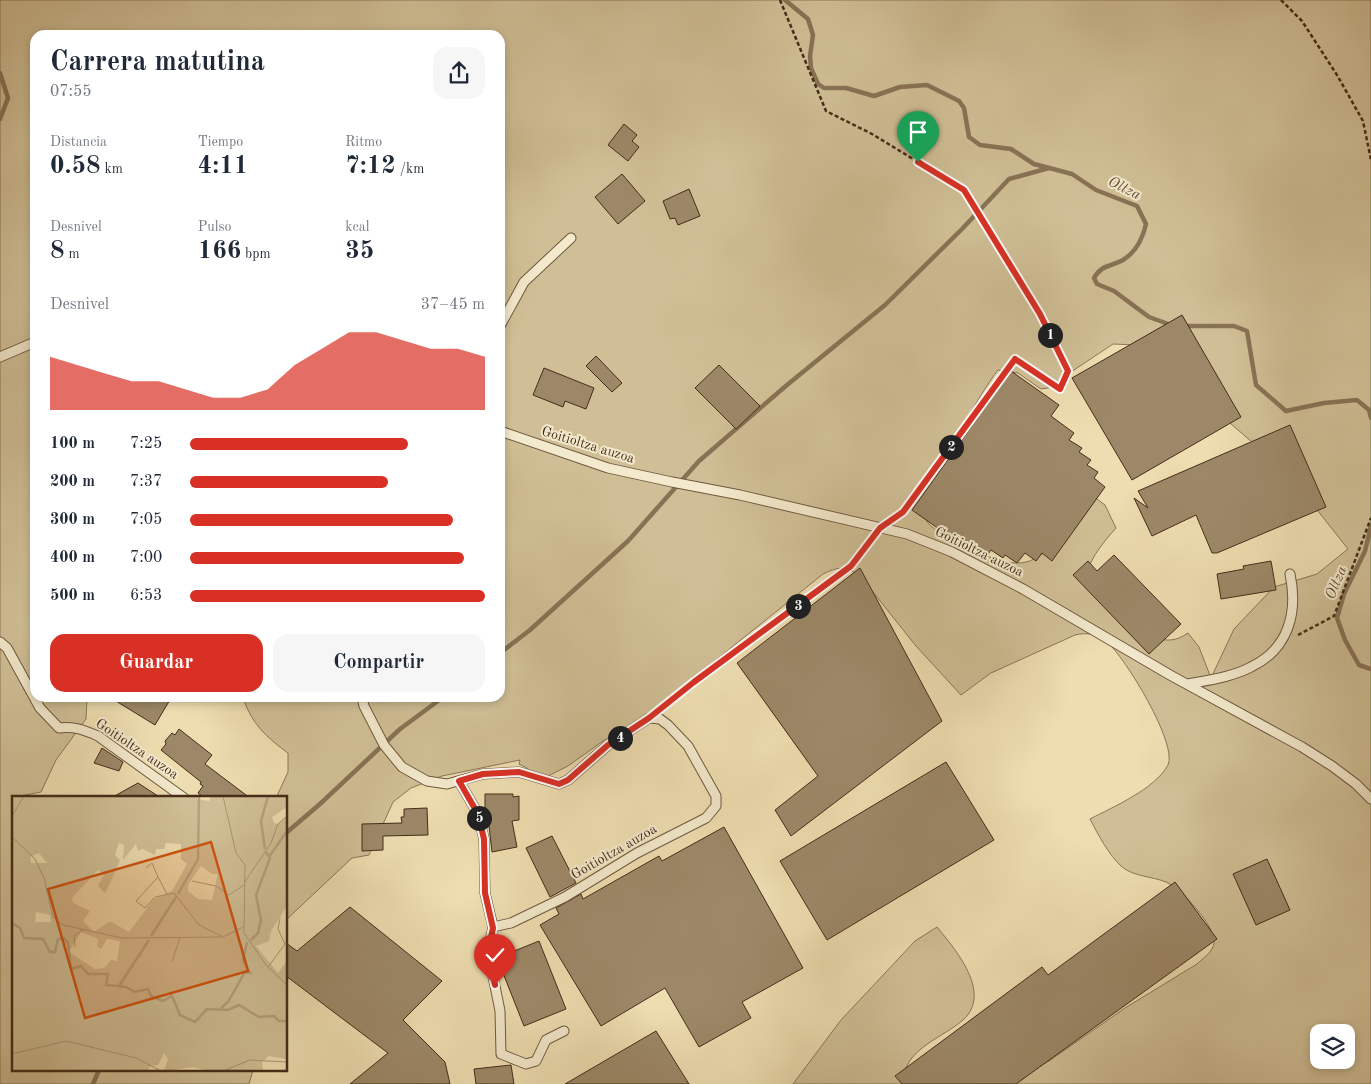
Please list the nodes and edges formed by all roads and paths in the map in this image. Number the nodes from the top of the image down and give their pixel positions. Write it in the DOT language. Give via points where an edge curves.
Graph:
graph roads {
  1 [pos="780,0"];
  2 [pos="1281,0"];
  3 [pos="1371,160"];
  4 [pos="572,238"];
  5 [pos="505,317"];
  6 [pos="30,344"];
  7 [pos="0,357"];
  8 [pos="505,434"];
  9 [pos="1371,518"];
  10 [pos="880,528"];
  11 [pos="1290,574"];
  12 [pos="0,642"];
  13 [pos="1279,645"];
  14 [pos="1188,684"];
  15 [pos="30,690"];
  16 [pos="37,702"];
  17 [pos="363,702"];
  18 [pos="649,718"];
  19 [pos="459,781"];
  20 [pos="181,796"];
  21 [pos="1371,799"];
  22 [pos="493,928"];
  23 [pos="564,1031"];
  1 -- 10 [label="path" via="826,111 872,134 964,190 1040,314 1068,371 1060,389 1015,359 903,512"];
  2 -- 3 [label="path" via="1302,21 1363,121"];
  4 -- 5 [label="lane" via="524,282"];
  6 -- 7 [label="lane"];
  8 -- 10 [label="lane, Goitioltza auzoa" via="608,468"];
  9 -- 13 [label="path" via="1334,616"];
  10 -- 14 [label="lane, Goitioltza auzoa" via="907,534 952,552"];
  10 -- 18 [label="path" via="851,566"];
  11 -- 13 [label="lane" via="1293,605 1289,626"];
  12 -- 15 [label="lane, Goitioltza auzoa" via="7,648"];
  13 -- 14 [label="lane" via="1270,656 1250,668"];
  14 -- 21 [label="lane, Goitioltza auzoa" via="1302,747 1356,784"];
  16 -- 20 [label="lane, Goitioltza auzoa" via="59,728 85,730 98,736"];
  17 -- 19 [label="lane" via="384,745 402,767 427,781 447,784"];
  18 -- 19 [label="lane" via="559,784 519,772 483,774"];
  18 -- 22 [label="lane, Goitioltza auzoa" via="660,719 688,746 716,796 716,806 706,818 636,853 565,896 511,923"];
  19 -- 22 [label="lane" via="478,814 484,839 485,893"];
  22 -- 23 [label="lane" via="488,951 500,1011 501,1054 526,1064 536,1061 546,1040"];
}
